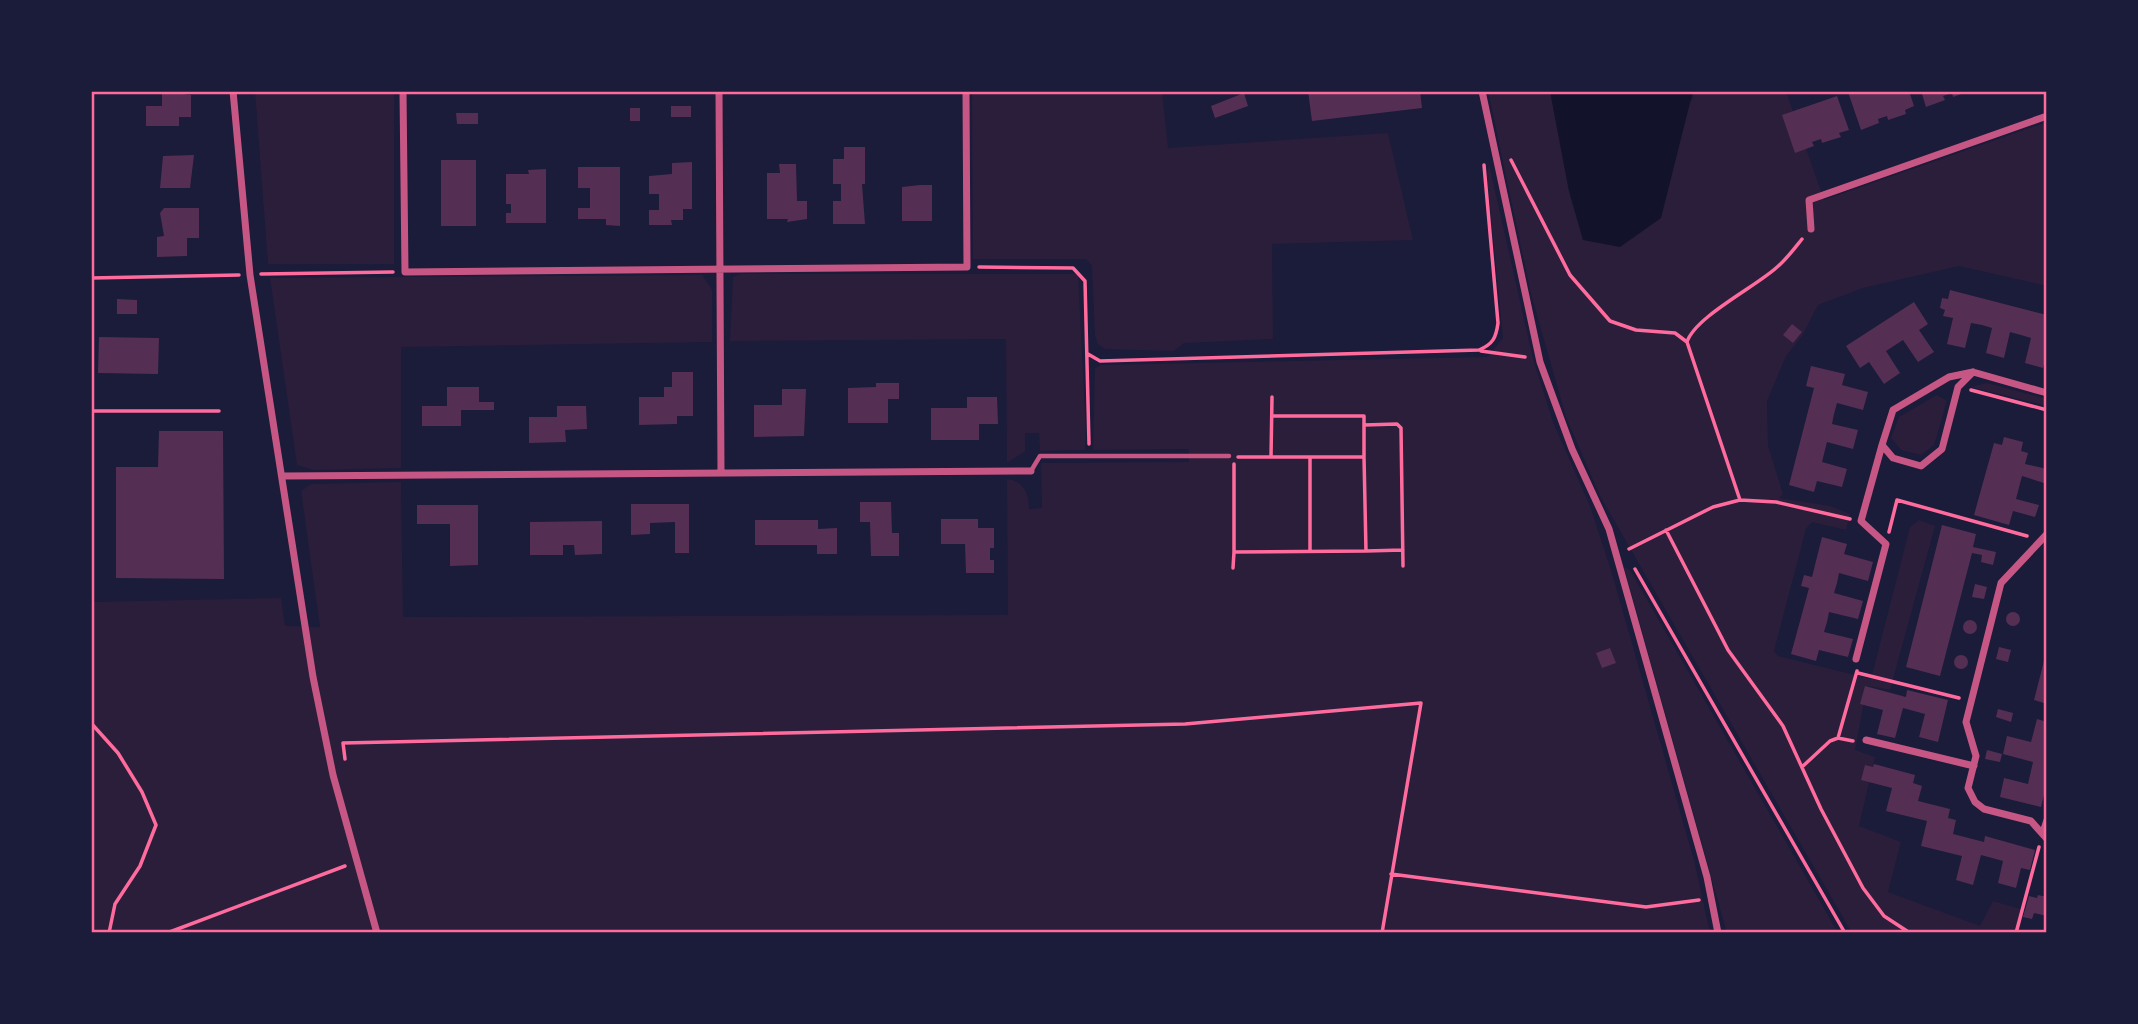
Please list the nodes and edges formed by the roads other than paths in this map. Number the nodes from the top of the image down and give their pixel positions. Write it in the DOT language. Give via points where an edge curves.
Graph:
graph roads {
  1 [pos="233,91"];
  2 [pos="403,91"];
  3 [pos="719,91"];
  4 [pos="966,91"];
  5 [pos="1482,91"];
  6 [pos="2047,116"];
  7 [pos="1811,229"];
  8 [pos="721,269"];
  9 [pos="1973,372"];
  10 [pos="2047,393"];
  11 [pos="1882,445"];
  12 [pos="1232,457"];
  13 [pos="1031,471"];
  14 [pos="721,473"];
  15 [pos="283,476"];
  16 [pos="2044,537"];
  17 [pos="1856,659"];
  18 [pos="1866,740"];
  19 [pos="1974,766"];
  20 [pos="2047,820"];
  21 [pos="2045,835"];
  22 [pos="377,933"];
  23 [pos="1718,933"];
  1 -- 15 [label="street" via="250,275"];
  2 -- 8 [label="street" via="405,272"];
  3 -- 8 [label="street"];
  4 -- 8 [label="street" via="967,267"];
  5 -- 23 [label="street" via="1541,362 1572,449 1609,529"];
  6 -- 7 [label="street" via="1809,200"];
  8 -- 14 [label="street"];
  9 -- 10 [label="street"];
  9 -- 11 [label="street" via="1949,377 1893,410"];
  9 -- 11 [label="street" via="1958,387 1942,449 1931,458 1921,466 1894,458"];
  11 -- 17 [label="street" via="1861,521 1886,544"];
  12 -- 13 [label="lane" via="1040,456"];
  13 -- 14 [label="street"];
  14 -- 15 [label="street"];
  15 -- 22 [label="street" via="313,677 333,775"];
  16 -- 19 [label="street" via="2001,583 1965,722 1976,756"];
  18 -- 19 [label="street"];
  19 -- 21 [label="street" via="1968,788 1975,802 1984,809 2031,821"];
  20 -- 21 [label="street"];
}
